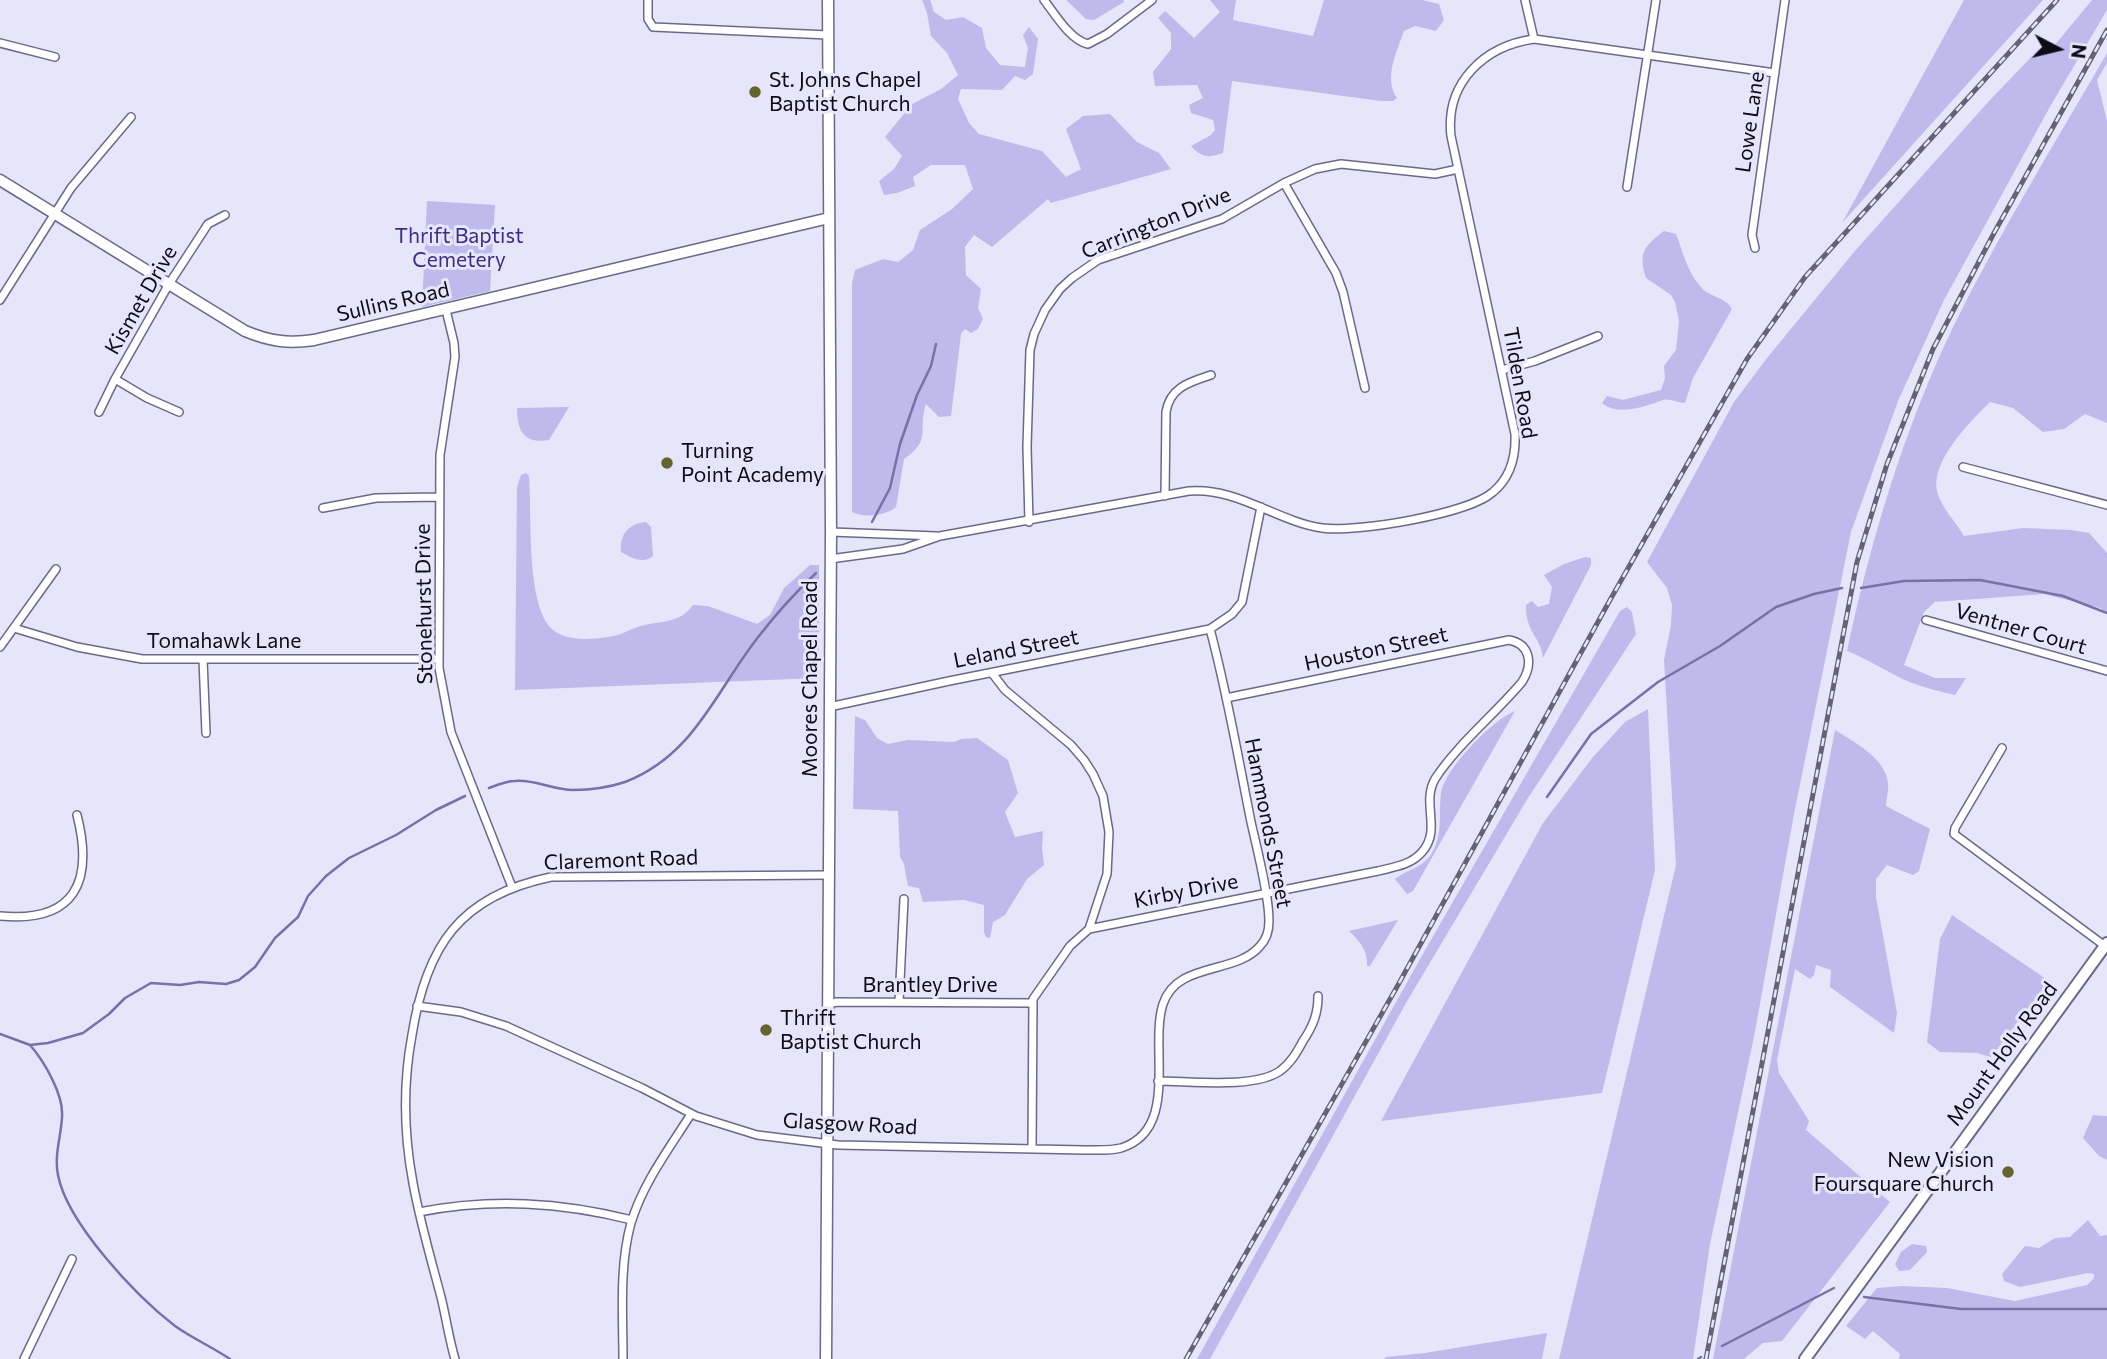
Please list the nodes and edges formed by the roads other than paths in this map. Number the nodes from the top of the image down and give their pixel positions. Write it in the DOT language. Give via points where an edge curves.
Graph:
graph roads {
  1 [pos="648,0"];
  2 [pos="828,0"];
  3 [pos="1044,0"];
  4 [pos="1152,0"];
  5 [pos="1525,0"];
  6 [pos="1656,0"];
  7 [pos="1785,0"];
  8 [pos="828,35"];
  9 [pos="1534,39"];
  10 [pos="0,43"];
  11 [pos="1648,54"];
  12 [pos="55,57"];
  13 [pos="1775,73"];
  14 [pos="131,117"];
  15 [pos="1458,169"];
  16 [pos="0,180"];
  17 [pos="1284,183"];
  18 [pos="1627,187"];
  19 [pos="54,214"];
  20 [pos="225,215"];
  21 [pos="829,218"];
  22 [pos="1755,248"];
  23 [pos="169,284"];
  24 [pos="0,300"];
  25 [pos="446,310"];
  26 [pos="1598,336"];
  27 [pos="1502,370"];
  28 [pos="1211,375"];
  29 [pos="115,379"];
  30 [pos="1365,388"];
  31 [pos="99,412"];
  32 [pos="178,412"];
  33 [pos="1963,467"];
  34 [pos="1166,496"];
  35 [pos="439,497"];
  36 [pos="2107,505"];
  37 [pos="323,508"];
  38 [pos="1261,508"];
  39 [pos="1028,522"];
  40 [pos="831,532"];
  41 [pos="940,536"];
  42 [pos="831,559"];
  43 [pos="55,569"];
  44 [pos="1926,620"];
  45 [pos="14,628"];
  46 [pos="1210,629"];
  47 [pos="0,647"];
  48 [pos="1528,653"];
  49 [pos="203,659"];
  50 [pos="439,659"];
  51 [pos="2107,671"];
  52 [pos="992,673"];
  53 [pos="1226,698"];
  54 [pos="829,707"];
  55 [pos="206,733"];
  56 [pos="2002,748"];
  57 [pos="77,815"];
  58 [pos="829,875"];
  59 [pos="512,887"];
  60 [pos="1265,894"];
  61 [pos="904,899"];
  62 [pos="0,916"];
  63 [pos="1089,929"];
  64 [pos="2106,944"];
  65 [pos="1318,996"];
  66 [pos="899,1002"];
  67 [pos="1032,1003"];
  68 [pos="828,1005"];
  69 [pos="416,1006"];
  70 [pos="1158,1081"];
  71 [pos="691,1114"];
  72 [pos="1137,1139"];
  73 [pos="827,1144"];
  74 [pos="1032,1148"];
  75 [pos="419,1212"];
  76 [pos="632,1220"];
  77 [pos="72,1259"];
  78 [pos="24,1359"];
  79 [pos="455,1359"];
  80 [pos="623,1359"];
  81 [pos="826,1359"];
  82 [pos="1805,1359"];
  1 -- 8 [label="street" via="648,22 653,27"];
  2 -- 8 [label="main road, Moores Chapel Road"];
  3 -- 4 [label="street" via="1069,30 1088,44"];
  5 -- 9 [label="street"];
  6 -- 11 [label="street"];
  7 -- 13 [label="street, Lowe Lane"];
  8 -- 21 [label="main road, Moores Chapel Road"];
  9 -- 11 [label="street, Tilden Road"];
  9 -- 15 [label="street, Tilden Road" via="1486,56 1461,87 1450,127"];
  10 -- 12 [label="street"];
  11 -- 13 [label="street, Tilden Road"];
  11 -- 18 [label="street"];
  13 -- 22 [label="street, Lowe Lane" via="1752,235"];
  14 -- 19 [label="street"];
  15 -- 17 [label="street, Carrington Drive" via="1423,174 1341,164"];
  15 -- 27 [label="street, Tilden Road"];
  16 -- 19 [label="main road, Sullins Road"];
  17 -- 30 [label="street" via="1336,273"];
  17 -- 39 [label="street, Carrington Drive" via="1211,224 1098,260 1054,297 1034,334 1028,366"];
  19 -- 23 [label="main road, Sullins Road"];
  19 -- 24 [label="street"];
  20 -- 23 [label="street, Kismet Drive" via="208,224"];
  21 -- 25 [label="main road, Sullins Road"];
  21 -- 40 [label="main road, Moores Chapel Road"];
  23 -- 25 [label="main road, Sullins Road" via="245,331 284,343"];
  23 -- 29 [label="street, Kismet Drive"];
  25 -- 35 [label="street, Stonehurst Drive" via="455,356 441,437"];
  26 -- 27 [label="street"];
  27 -- 38 [label="street, Tilden Road" via="1516,449 1503,482 1480,502 1343,530 1302,524"];
  28 -- 34 [label="street" via="1178,389 1169,400"];
  29 -- 31 [label="street, Kismet Drive"];
  29 -- 32 [label="street"];
  33 -- 36 [label="street"];
  34 -- 38 [label="street, Tilden Road" via="1212,491"];
  34 -- 39 [label="street, Tilden Road"];
  35 -- 37 [label="street" via="376,498"];
  35 -- 50 [label="street, Stonehurst Drive"];
  38 -- 46 [label="street" via="1242,602"];
  39 -- 41 [label="street, Tilden Road"];
  40 -- 41 [label="street, Tilden Road"];
  40 -- 42 [label="main road, Moores Chapel Road"];
  41 -- 42 [label="street, Tilden Road" via="903,549"];
  42 -- 54 [label="main road, Moores Chapel Road"];
  43 -- 45 [label="street"];
  44 -- 51 [label="street, Ventner Court"];
  45 -- 47 [label="street"];
  45 -- 49 [label="street, Tomahawk Lane" via="109,655"];
  46 -- 52 [label="street, Leland Street"];
  46 -- 53 [label="street, Hammonds Street"];
  48 -- 53 [label="street, Houston Street" via="1514,641 1498,642"];
  48 -- 60 [label="street, Kirby Drive" via="1529,669 1522,682 1435,779 1429,794 1431,836 1420,855 1409,863"];
  49 -- 50 [label="street, Tomahawk Lane"];
  49 -- 55 [label="street"];
  50 -- 59 [label="street, Stonehurst Drive" via="451,732"];
  52 -- 54 [label="street, Leland Street"];
  52 -- 63 [label="street" via="1005,690 1077,751 1100,787 1109,856 1104,888"];
  53 -- 60 [label="street, Hammonds Street"];
  54 -- 58 [label="main road, Moores Chapel Road"];
  56 -- 64 [label="street" via="1954,834"];
  57 -- 62 [label="street" via="84,863 75,890 49,912"];
  58 -- 59 [label="street, Claremont Road" via="569,875"];
  58 -- 68 [label="main road, Moores Chapel Road"];
  59 -- 69 [label="street, Claremont Road" via="482,904 447,938 430,965"];
  60 -- 63 [label="street, Kirby Drive"];
  60 -- 70 [label="street, Hammonds Street" via="1269,921 1260,946 1242,958 1181,981 1166,997 1160,1016"];
  61 -- 66 [label="street"];
  63 -- 67 [label="street" via="1070,946"];
  64 -- 82 [label="main road, Mount Holly Road"];
  65 -- 70 [label="street" via="1308,1034 1289,1063 1272,1075 1255,1081"];
  66 -- 67 [label="street, Brantley Drive"];
  66 -- 68 [label="street, Brantley Drive"];
  67 -- 74 [label="street"];
  68 -- 73 [label="main road, Moores Chapel Road"];
  69 -- 71 [label="street, Glasgow Road" via="461,1012 506,1026"];
  69 -- 75 [label="street, Claremont Road" via="406,1108"];
  70 -- 72 [label="street, Hammonds Street" via="1153,1119"];
  71 -- 73 [label="street, Glasgow Road" via="757,1135"];
  71 -- 76 [label="street" via="651,1177"];
  72 -- 74 [label="street, Glasgow Road" via="1109,1150"];
  73 -- 74 [label="street, Glasgow Road"];
  73 -- 81 [label="main road, Moores Chapel Road"];
  75 -- 76 [label="street" via="528,1202"];
  75 -- 79 [label="street, Claremont Road"];
  76 -- 80 [label="street" via="624,1273"];
  77 -- 78 [label="street"];
}
